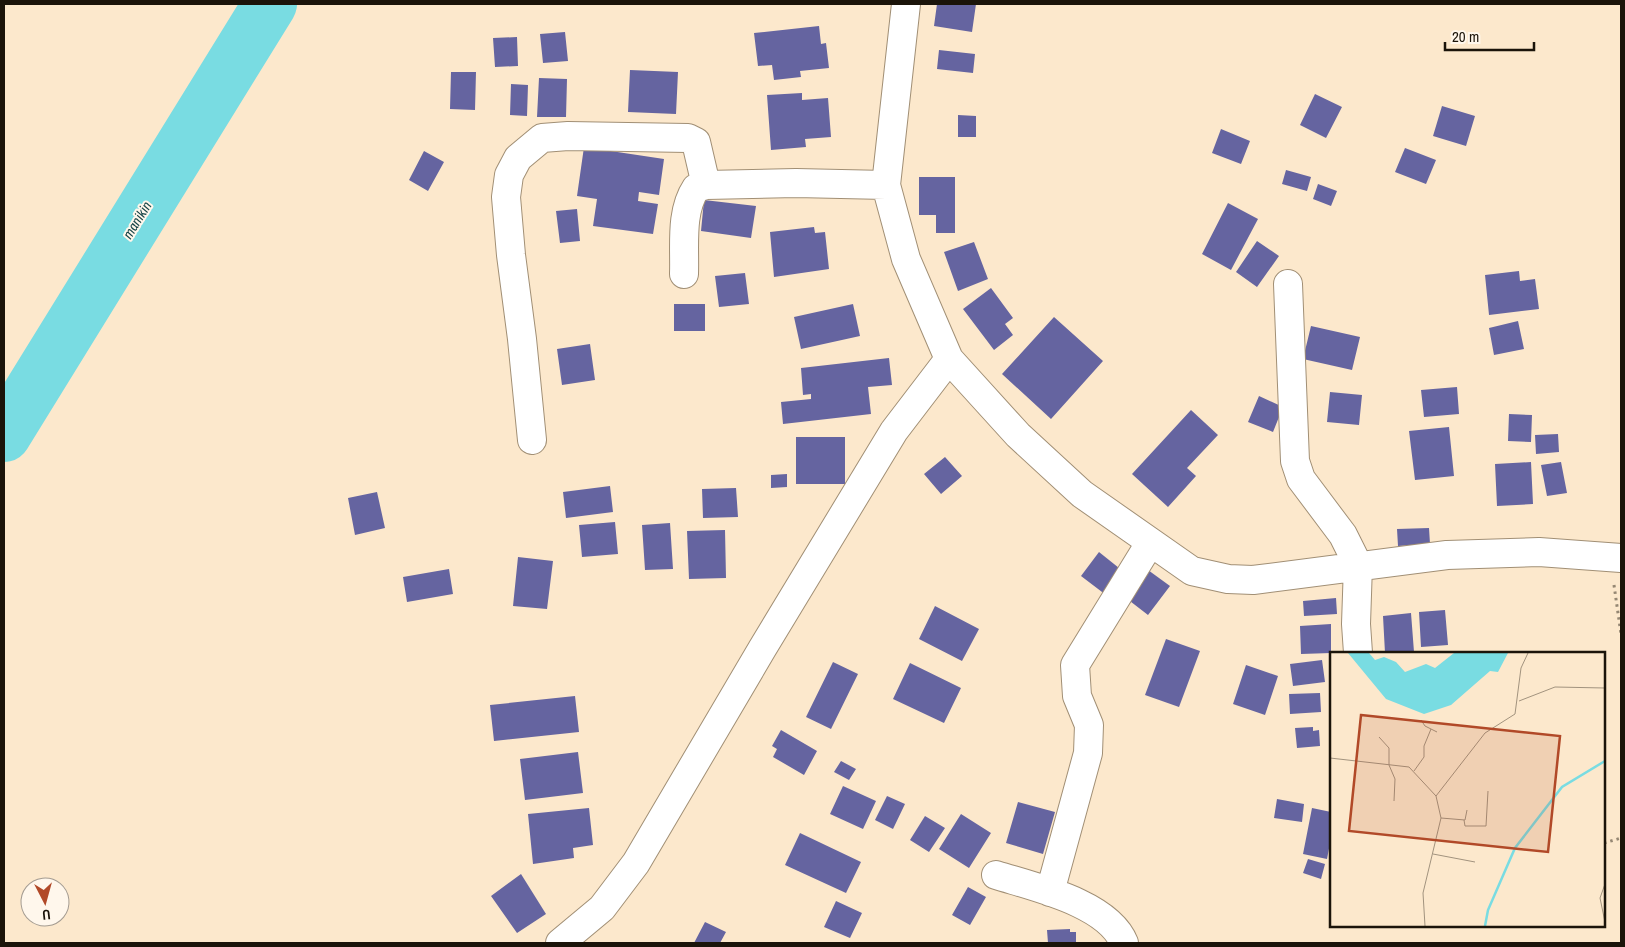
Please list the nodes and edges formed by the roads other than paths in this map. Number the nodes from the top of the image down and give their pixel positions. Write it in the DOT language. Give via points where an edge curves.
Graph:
graph roads {
  1 [pos="906,4"];
  2 [pos="706,185"];
  3 [pos="886,185"];
  4 [pos="684,274"];
  5 [pos="1288,284"];
  6 [pos="949,359"];
  7 [pos="532,440"];
  8 [pos="1150,543"];
  9 [pos="1617,558"];
  10 [pos="1358,565"];
  11 [pos="1358,652"];
  12 [pos="996,875"];
  13 [pos="1050,892"];
  14 [pos="560,943"];
  15 [pos="1124,943"];
  1 -- 3 [label="street"];
  2 -- 3 [label="street"];
  2 -- 4 [label="street" via="696,188 686,210"];
  2 -- 7 [label="street" via="696,142 688,138 542,138 518,158 509,175 506,197"];
  3 -- 6 [label="street" via="906,259"];
  5 -- 10 [label="street" via="1295,461 1301,480 1344,535"];
  6 -- 8 [label="street" via="1018,435 1082,494"];
  6 -- 14 [label="street" via="894,431 636,863 602,908"];
  8 -- 10 [label="street" via="1192,571 1228,578 1275,578"];
  8 -- 13 [label="street" via="1075,665 1077,696 1089,725 1088,753"];
  9 -- 10 [label="street" via="1573,553 1509,552 1447,554"];
  10 -- 11 [label="street"];
  12 -- 13 [label="street"];
  13 -- 15 [label="street" via="1097,913"];
}
